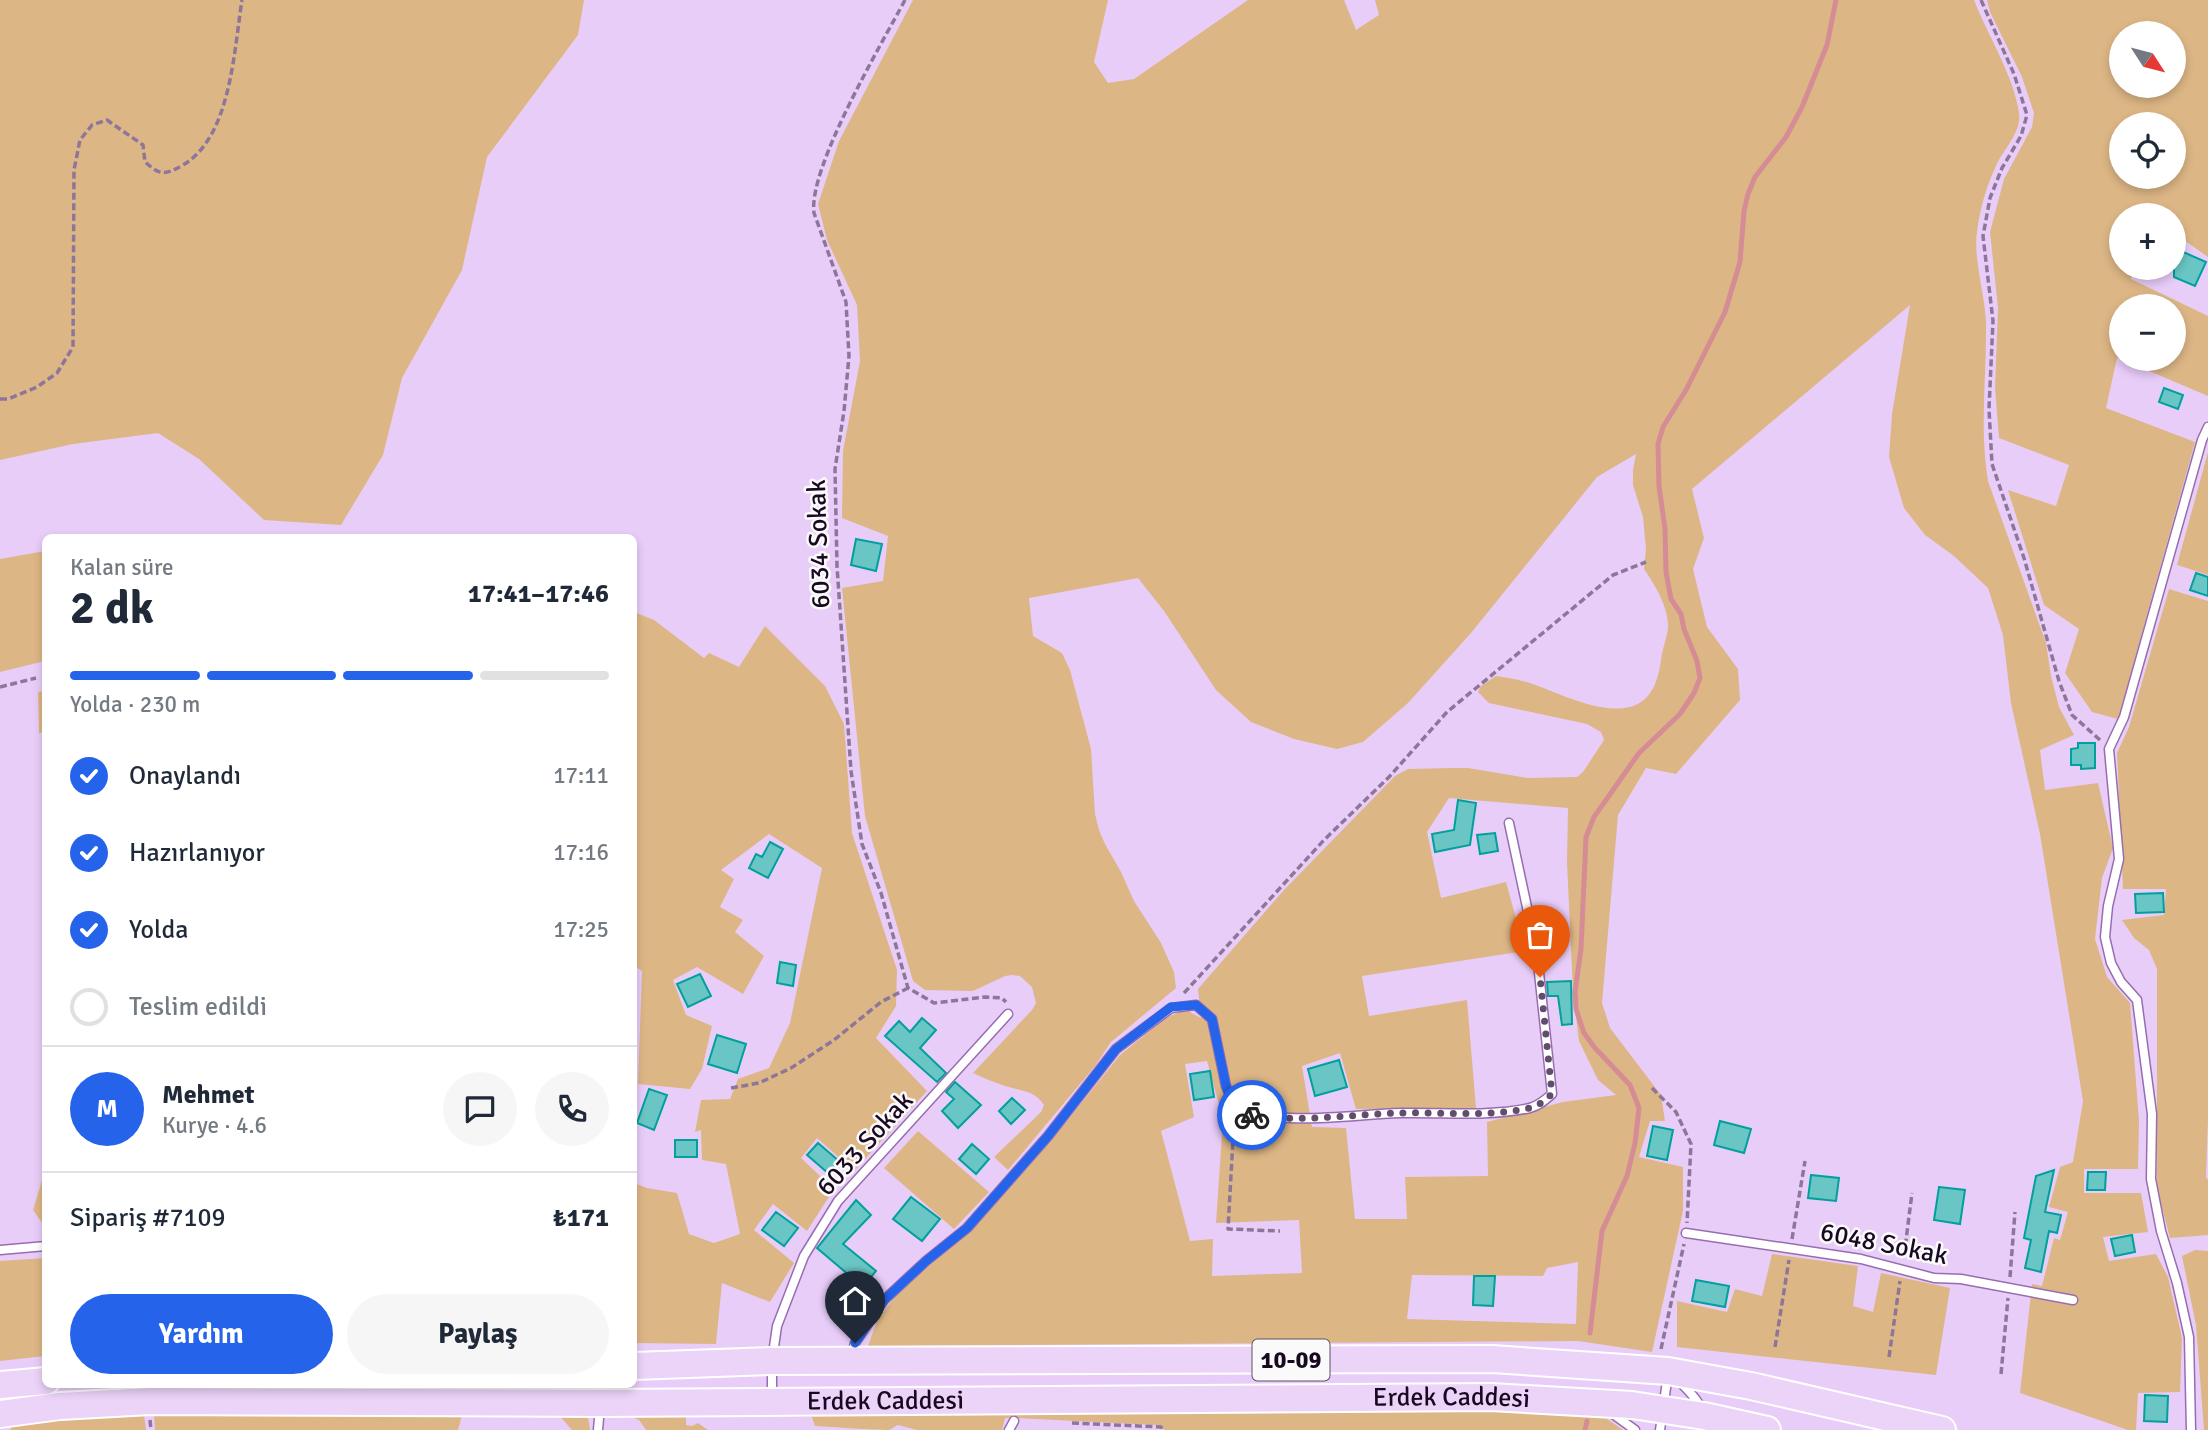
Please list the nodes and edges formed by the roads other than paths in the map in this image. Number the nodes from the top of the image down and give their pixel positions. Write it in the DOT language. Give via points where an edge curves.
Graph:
graph roads {
  1 [pos="2208,427"];
  2 [pos="1509,824"];
  3 [pos="1008,1014"];
  4 [pos="1686,1233"];
  5 [pos="42,1246"];
  6 [pos="0,1250"];
  7 [pos="2073,1300"];
  8 [pos="772,1361"];
  9 [pos="851,1362"];
  10 [pos="637,1366"];
  11 [pos="1668,1371"];
  12 [pos="42,1381"];
  13 [pos="0,1385"];
  14 [pos="772,1402"];
  15 [pos="600,1403"];
  16 [pos="1599,1403"];
  17 [pos="0,1414"];
  18 [pos="1661,1420"];
  19 [pos="1014,1421"];
  20 [pos="1712,1424"];
  21 [pos="598,1430"];
  22 [pos="1009,1430"];
  23 [pos="1635,1430"];
  24 [pos="1767,1430"];
  25 [pos="1942,1430"];
  26 [pos="2191,1430"];
  1 -- 26 [label="lane" via="2124,717 2109,749 2119,859 2105,937 2111,963 2137,1000 2152,1114 2151,1179 2189,1337"];
  2 -- 9 [label="lane" via="1537,954 1552,1094 1542,1103 1485,1114 1253,1115 1235,1109 1212,1019 1196,1005 1171,1007 1116,1049 967,1228 884,1300 855,1343"];
  3 -- 8 [label="lane, 6033 Sokak" via="838,1201 804,1256 787,1296 776,1326"];
  4 -- 7 [label="lane, 6048 Sokak" via="1861,1259 1934,1278"];
  5 -- 6 [label="lane"];
  8 -- 9 [label="main road, Erdek Caddesi / 10-09"];
  8 -- 10 [label="main road, Erdek Caddesi / 10-09"];
  8 -- 14 [label="lane, 6033 Sokak"];
  9 -- 11 [label="main road, Erdek Caddesi / 10-09" via="1492,1359"];
  11 -- 18 [label="lane"];
  11 -- 20 [label="lane" via="1699,1402"];
  11 -- 25 [label="main road, Erdek Caddesi / 10-09"];
  12 -- 13 [label="main road"];
  14 -- 15 [label="main road, Erdek Caddesi / 10-09"];
  14 -- 16 [label="main road, Erdek Caddesi / 10-09" via="1491,1397"];
  15 -- 17 [label="main road, Erdek Caddesi / 10-09" via="151,1401"];
  15 -- 21 [label="lane"];
  16 -- 18 [label="main road, Erdek Caddesi / 10-09"];
  16 -- 23 [label="lane"];
  18 -- 20 [label="main road, Erdek Caddesi / 10-09"];
  19 -- 22 [label="lane"];
  20 -- 24 [label="main road, Erdek Caddesi / 10-09"];
}
